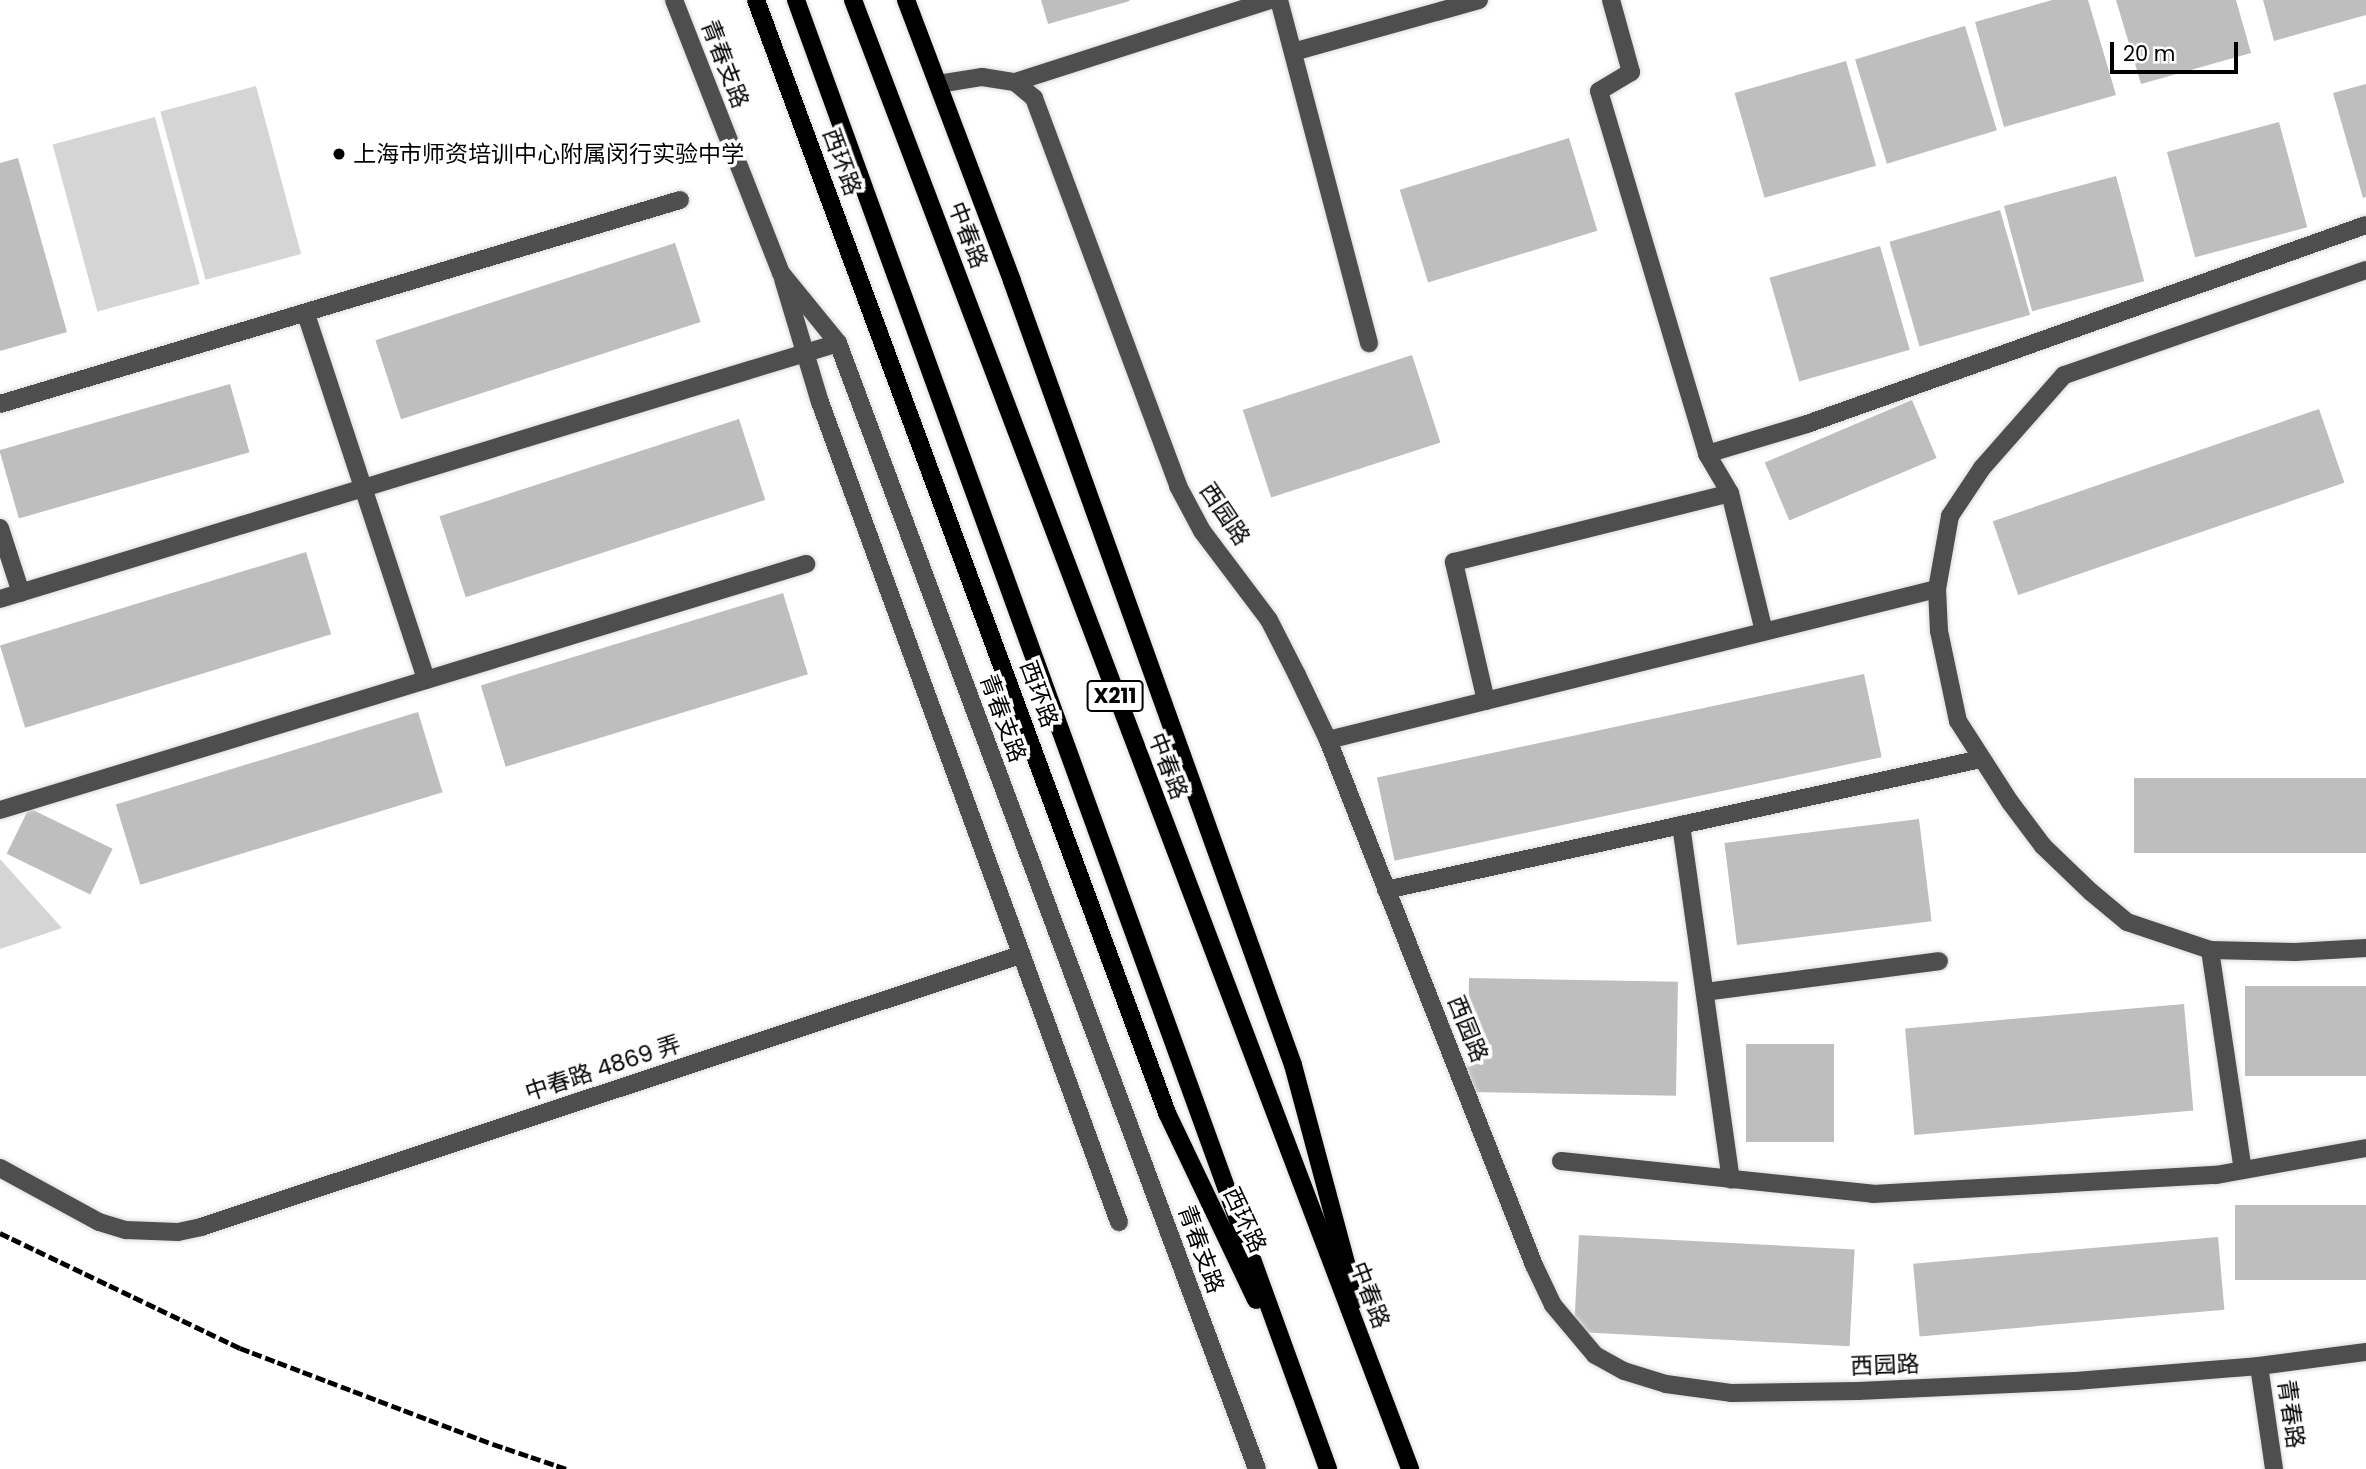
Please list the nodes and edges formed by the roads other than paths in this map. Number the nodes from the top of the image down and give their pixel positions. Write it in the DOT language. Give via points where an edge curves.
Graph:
graph roads {
  1 [pos="674,0"];
  2 [pos="756,0"];
  3 [pos="796,0"];
  4 [pos="853,0"];
  5 [pos="906,0"];
  6 [pos="1271,0"];
  7 [pos="1279,0"];
  8 [pos="1479,0"];
  9 [pos="1611,0"];
  10 [pos="1293,52"];
  11 [pos="1014,82"];
  12 [pos="938,84"];
  13 [pos="680,200"];
  14 [pos="2366,225"];
  15 [pos="2366,270"];
  16 [pos="781,273"];
  17 [pos="306,314"];
  18 [pos="838,343"];
  19 [pos="1370,343"];
  20 [pos="804,353"];
  21 [pos="0,404"];
  22 [pos="1707,454"];
  23 [pos="363,488"];
  24 [pos="1730,493"];
  25 [pos="0,528"];
  26 [pos="806,564"];
  27 [pos="1937,589"];
  28 [pos="21,593"];
  29 [pos="0,599"];
  30 [pos="1764,631"];
  31 [pos="426,680"];
  32 [pos="1486,701"];
  33 [pos="1328,740"];
  34 [pos="1981,759"];
  35 [pos="0,810"];
  36 [pos="1681,825"];
  37 [pos="1386,890"];
  38 [pos="2366,948"];
  39 [pos="2210,950"];
  40 [pos="1020,955"];
  41 [pos="1940,961"];
  42 [pos="1705,992"];
  43 [pos="2366,1148"];
  44 [pos="1562,1161"];
  45 [pos="0,1168"];
  46 [pos="2243,1170"];
  47 [pos="1731,1179"];
  48 [pos="1119,1222"];
  49 [pos="2366,1352"];
  50 [pos="2259,1366"];
  51 [pos="1380,1391"];
  52 [pos="1300,1395"];
  53 [pos="1256,1469"];
  54 [pos="1328,1469"];
  55 [pos="1410,1469"];
  56 [pos="2274,1469"];
  1 -- 16 [label="street, 青春支路"];
  2 -- 52 [label="main road, 西环路" via="1167,1113"];
  3 -- 52 [label="main road, X211"];
  4 -- 51 [label="main road, 中春路 / X211"];
  5 -- 12 [label="main road"];
  6 -- 11 [label="street"];
  7 -- 10 [label="street"];
  8 -- 10 [label="street"];
  9 -- 22 [label="street" via="1631,72 1599,91"];
  10 -- 19 [label="street"];
  11 -- 12 [label="street" via="982,77"];
  11 -- 33 [label="street, 西园路" via="1034,98 1178,486 1202,531 1269,620"];
  12 -- 51 [label="main road" via="1293,1065"];
  13 -- 17 [label="street"];
  14 -- 22 [label="street" via="1807,424"];
  15 -- 27 [label="street" via="2064,375 1982,468 1950,516"];
  16 -- 18 [label="street, 青春支路"];
  16 -- 20 [label="street"];
  17 -- 21 [label="street"];
  17 -- 23 [label="street"];
  18 -- 20 [label="street"];
  18 -- 53 [label="street, 青春支路"];
  20 -- 23 [label="street"];
  20 -- 40 [label="street"];
  22 -- 24 [label="street"];
  23 -- 28 [label="street"];
  23 -- 31 [label="street"];
  24 -- 30 [label="street"];
  24 -- 32 [label="street" via="1454,562"];
  25 -- 28 [label="street"];
  26 -- 31 [label="street"];
  27 -- 30 [label="street"];
  27 -- 34 [label="street" via="1940,631 1958,721"];
  28 -- 29 [label="street"];
  30 -- 32 [label="street"];
  31 -- 35 [label="street"];
  32 -- 33 [label="street"];
  33 -- 37 [label="street, 西园路"];
  34 -- 36 [label="street"];
  34 -- 39 [label="street" via="2043,846 2091,892 2127,922"];
  36 -- 37 [label="street"];
  36 -- 42 [label="street"];
  37 -- 50 [label="street, 西园路" via="1553,1305 1595,1355 1615,1366 1666,1384 1732,1393 2049,1382"];
  38 -- 39 [label="street"];
  39 -- 46 [label="street"];
  40 -- 45 [label="street, 中春路 4869 弄" via="201,1227 153,1233 126,1230 99,1222"];
  40 -- 48 [label="street"];
  41 -- 42 [label="street"];
  42 -- 47 [label="street"];
  43 -- 46 [label="street"];
  44 -- 47 [label="street"];
  46 -- 47 [label="street" via="1873,1194"];
  49 -- 50 [label="street, 西园路"];
  50 -- 56 [label="street, 青春路"];
  51 -- 55 [label="main road, 中春路 / X211"];
  52 -- 54 [label="main road, X211"];
}
